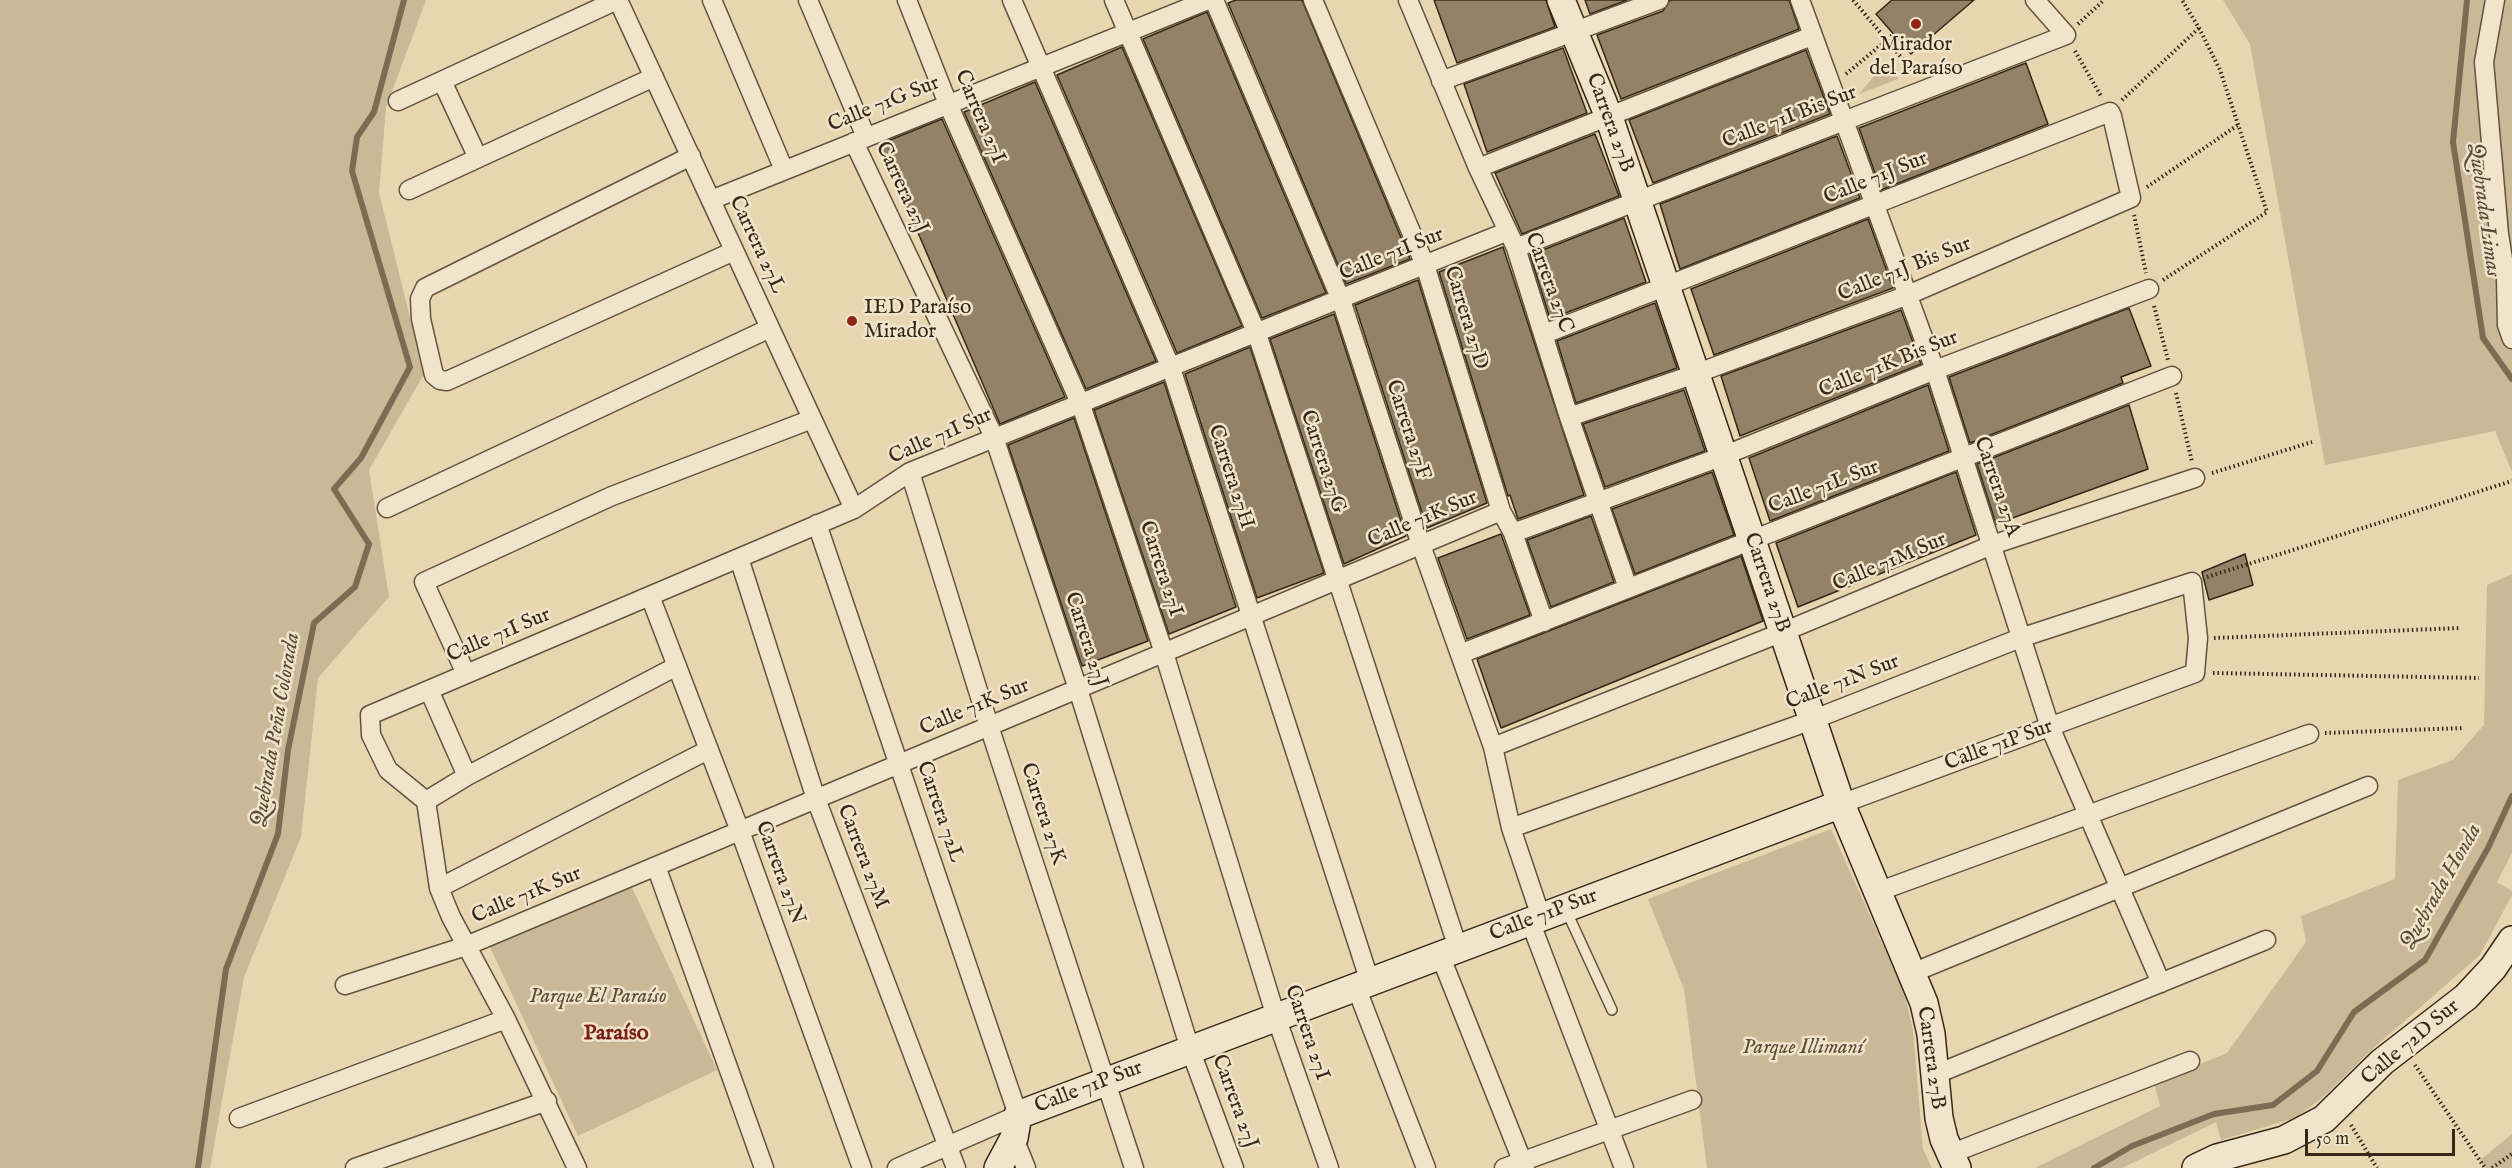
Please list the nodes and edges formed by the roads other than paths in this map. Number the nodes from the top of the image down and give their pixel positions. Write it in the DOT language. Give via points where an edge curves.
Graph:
graph roads {
  1 [pos="618,0"];
  2 [pos="712,0"];
  3 [pos="808,0"];
  4 [pos="907,0"];
  5 [pos="1012,0"];
  6 [pos="1114,0"];
  7 [pos="1208,0"];
  8 [pos="1214,0"];
  9 [pos="1313,0"];
  10 [pos="1408,0"];
  11 [pos="1561,0"];
  12 [pos="1659,0"];
  13 [pos="1800,0"];
  14 [pos="2035,0"];
  15 [pos="2495,0"];
  16 [pos="1127,31"];
  17 [pos="1574,32"];
  18 [pos="1812,36"];
  19 [pos="1040,66"];
  20 [pos="654,76"];
  21 [pos="442,81"];
  22 [pos="1441,81"];
  23 [pos="398,101"];
  24 [pos="948,104"];
  25 [pos="2110,111"];
  26 [pos="1609,117"];
  27 [pos="1844,121"];
  28 [pos="860,140"];
  29 [pos="691,156"];
  30 [pos="478,158"];
  31 [pos="1478,168"];
  32 [pos="784,170"];
  33 [pos="409,190"];
  34 [pos="711,200"];
  35 [pos="1637,201"];
  36 [pos="1876,204"];
  37 [pos="1506,232"];
  38 [pos="1516,248"];
  39 [pos="734,251"];
  40 [pos="1425,265"];
  41 [pos="1666,286"];
  42 [pos="2149,288"];
  43 [pos="1908,295"];
  44 [pos="1341,300"];
  45 [pos="770,328"];
  46 [pos="1257,334"];
  47 [pos="1544,334"];
  48 [pos="2512,339"];
  49 [pos="1172,368"];
  50 [pos="1935,370"];
  51 [pos="1695,374"];
  52 [pos="2172,376"];
  53 [pos="1081,405"];
  54 [pos="1569,417"];
  55 [pos="812,418"];
  56 [pos="994,437"];
  57 [pos="1723,456"];
  58 [pos="1962,458"];
  59 [pos="910,472"];
  60 [pos="2195,478"];
  61 [pos="1598,501"];
  62 [pos="387,508"];
  63 [pos="854,509"];
  64 [pos="1501,511"];
  65 [pos="817,525"];
  66 [pos="1513,532"];
  67 [pos="1752,540"];
  68 [pos="1992,544"];
  69 [pos="1421,545"];
  70 [pos="739,558"];
  71 [pos="1336,581"];
  72 [pos="1628,588"];
  73 [pos="650,596"];
  74 [pos="1251,616"];
  75 [pos="1544,622"];
  76 [pos="1783,632"];
  77 [pos="2022,637"];
  78 [pos="1164,653"];
  79 [pos="1460,654"];
  80 [pos="677,666"];
  81 [pos="2194,673"];
  82 [pos="466,674"];
  83 [pos="1078,689"];
  84 [pos="429,690"];
  85 [pos="1812,720"];
  86 [pos="989,726"];
  87 [pos="2050,727"];
  88 [pos="2309,734"];
  89 [pos="1492,747"];
  90 [pos="708,750"];
  91 [pos="899,764"];
  92 [pos="467,776"];
  93 [pos="2368,786"];
  94 [pos="816,799"];
  95 [pos="426,801"];
  96 [pos="1841,804"];
  97 [pos="2087,815"];
  98 [pos="1511,828"];
  99 [pos="740,831"];
  100 [pos="656,866"];
  101 [pos="439,888"];
  102 [pos="2120,888"];
  103 [pos="1877,892"];
  104 [pos="1545,916"];
  105 [pos="2266,940"];
  106 [pos="2512,940"];
  107 [pos="466,946"];
  108 [pos="1449,952"];
  109 [pos="1912,973"];
  110 [pos="2161,983"];
  111 [pos="1363,984"];
  112 [pos="345,985"];
  113 [pos="1612,1010"];
  114 [pos="1276,1017"];
  115 [pos="506,1019"];
  116 [pos="1191,1049"];
  117 [pos="2190,1060"];
  118 [pos="1934,1075"];
  119 [pos="1106,1082"];
  120 [pos="1692,1100"];
  121 [pos="547,1101"];
  122 [pos="239,1118"];
  123 [pos="1016,1126"];
  124 [pos="1609,1130"];
  125 [pos="947,1148"];
  126 [pos="1953,1161"];
  127 [pos="1524,1165"];
  128 [pos="355,1168"];
  129 [pos="577,1168"];
  130 [pos="764,1168"];
  131 [pos="862,1168"];
  132 [pos="897,1168"];
  133 [pos="956,1168"];
  134 [pos="998,1168"];
  135 [pos="1026,1168"];
  136 [pos="1134,1168"];
  137 [pos="1234,1168"];
  138 [pos="1329,1168"];
  139 [pos="1426,1168"];
  140 [pos="1504,1168"];
  141 [pos="1624,1168"];
  142 [pos="2196,1168"];
  1 -- 20 [label="street, Carrera 27L"];
  1 -- 21 [label="street"];
  2 -- 32 [label="street"];
  3 -- 28 [label="street, Carrera 27J"];
  4 -- 24 [label="street, Carrera 27I"];
  5 -- 19 [label="street, Carrera 27H"];
  6 -- 16 [label="street, Carrera 27G"];
  7 -- 16 [label="street, Calle 71G Sur"];
  8 -- 44 [label="street, Carrera 27F"];
  9 -- 40 [label="street, Carrera 27D"];
  10 -- 22 [label="street, Carrera 27C"];
  11 -- 17 [label="street, Carrera 27B"];
  12 -- 17 [label="street"];
  13 -- 18 [label="street, Carrera 27A"];
  14 -- 27 [label="street, Calle 71I Bis Sur" via="2066,35 1923,83"];
  15 -- 48 [label="street" via="2484,62 2506,278 2507,325"];
  16 -- 19 [label="street, Calle 71G Sur"];
  16 -- 46 [label="street, Carrera 27G"];
  17 -- 22 [label="street"];
  17 -- 26 [label="street, Carrera 27B"];
  18 -- 26 [label="street"];
  18 -- 27 [label="street, Carrera 27A"];
  19 -- 24 [label="street, Calle 71G Sur"];
  19 -- 49 [label="street, Carrera 27H"];
  20 -- 29 [label="street, Carrera 27L"];
  20 -- 30 [label="street"];
  21 -- 23 [label="street"];
  21 -- 30 [label="street"];
  22 -- 31 [label="street, Carrera 27C"];
  24 -- 28 [label="street, Calle 71G Sur"];
  24 -- 53 [label="street, Carrera 27I"];
  25 -- 36 [label="street, Calle 71J Sur"];
  25 -- 43 [label="street, Calle 71J Bis Sur" via="2131,198"];
  26 -- 31 [label="street"];
  26 -- 35 [label="street, Carrera 27B"];
  27 -- 35 [label="street, Calle 71I Bis Sur"];
  27 -- 36 [label="street, Carrera 27A"];
  28 -- 32 [label="street, Calle 71G Sur"];
  28 -- 56 [label="street, Carrera 27J"];
  29 -- 34 [label="street, Carrera 27L"];
  29 -- 39 [label="street" via="425,288 420,299 424,344 434,375 447,381"];
  30 -- 33 [label="street"];
  31 -- 37 [label="street, Carrera 27C"];
  32 -- 34 [label="street, Calle 71G Sur"];
  34 -- 39 [label="street, Carrera 27L"];
  35 -- 38 [label="street, Calle 71I Bis Sur"];
  35 -- 41 [label="street, Carrera 27B"];
  36 -- 41 [label="street, Calle 71J Sur"];
  36 -- 43 [label="street, Carrera 27A"];
  37 -- 38 [label="street, Carrera 27C"];
  37 -- 40 [label="street, Calle 71I Sur"];
  38 -- 47 [label="street, Carrera 27C"];
  39 -- 45 [label="street, Carrera 27L"];
  40 -- 44 [label="street, Calle 71I Sur"];
  40 -- 64 [label="street, Carrera 27D"];
  41 -- 47 [label="street, Calle 71J Sur"];
  41 -- 51 [label="street, Carrera 27B"];
  42 -- 50 [label="street, Calle 71K Bis Sur"];
  43 -- 50 [label="street, Carrera 27A"];
  43 -- 51 [label="street, Calle 71J Bis Sur"];
  44 -- 46 [label="street, Calle 71I Sur"];
  44 -- 69 [label="street, Carrera 27F"];
  45 -- 55 [label="street, Carrera 27L"];
  45 -- 62 [label="street"];
  46 -- 49 [label="street, Calle 71I Sur"];
  46 -- 71 [label="street, Carrera 27G"];
  47 -- 54 [label="street, Carrera 27C"];
  49 -- 53 [label="street, Calle 71I Sur"];
  49 -- 74 [label="street, Carrera 27H"];
  50 -- 57 [label="street, Calle 71K Bis Sur"];
  50 -- 58 [label="street, Carrera 27A"];
  51 -- 54 [label="street, Calle 71J Bis Sur"];
  51 -- 57 [label="street, Carrera 27B"];
  52 -- 58 [label="street, Calle 71L Sur"];
  53 -- 56 [label="street, Calle 71I Sur"];
  53 -- 78 [label="street, Carrera 27I"];
  54 -- 61 [label="street, Carrera 27C"];
  55 -- 63 [label="street, Carrera 27L"];
  55 -- 82 [label="street" via="612,496 424,582"];
  56 -- 59 [label="street, Calle 71I Sur"];
  56 -- 83 [label="street, Carrera 27J"];
  57 -- 61 [label="street, Calle 71K Bis Sur"];
  57 -- 67 [label="street, Carrera 27B"];
  58 -- 67 [label="street, Calle 71L Sur"];
  58 -- 68 [label="street, Carrera 27A"];
  59 -- 63 [label="street, Calle 71I Sur"];
  59 -- 86 [label="street, Carrera 27K"];
  60 -- 68 [label="street, Calle 71M Sur"];
  61 -- 66 [label="street, Calle 71K Bis Sur"];
  61 -- 72 [label="street, Carrera 27C"];
  63 -- 65 [label="street, Calle 71I Sur"];
  64 -- 66 [label="street, Carrera 27D"];
  64 -- 69 [label="street, Calle 71K Sur"];
  65 -- 70 [label="street, Calle 71I Sur"];
  65 -- 91 [label="street, Carrera 72L"];
  66 -- 75 [label="street, Carrera 27D"];
  67 -- 72 [label="street, Calle 71L Sur"];
  67 -- 76 [label="street, Carrera 27B"];
  68 -- 76 [label="street, Calle 71M Sur"];
  68 -- 77 [label="street, Carrera 27A"];
  69 -- 71 [label="street, Calle 71K Sur"];
  69 -- 79 [label="street, Carrera 27F"];
  70 -- 73 [label="street, Calle 71I Sur"];
  70 -- 94 [label="street, Carrera 27M"];
  71 -- 74 [label="street, Calle 71K Sur"];
  71 -- 108 [label="street, Carrera 27G"];
  72 -- 75 [label="street, Calle 71L Sur"];
  73 -- 80 [label="street, Carrera 27N"];
  73 -- 82 [label="street, Calle 71I Sur"];
  74 -- 78 [label="street, Calle 71K Sur"];
  74 -- 111 [label="street, Carrera 27H"];
  75 -- 79 [label="street, Calle 71L Sur"];
  76 -- 85 [label="street, Carrera 27B"];
  76 -- 89 [label="street, Calle 71M Sur"];
  77 -- 81 [label="street, Calle 71N Sur" via="2192,582 2198,638"];
  77 -- 85 [label="street, Calle 71N Sur"];
  77 -- 87 [label="street, Carrera 27A"];
  78 -- 83 [label="street, Calle 71K Sur"];
  78 -- 114 [label="street, Carrera 27I"];
  79 -- 89 [label="street, Carrera 27F"];
  80 -- 90 [label="street, Carrera 27N"];
  80 -- 92 [label="street"];
  81 -- 87 [label="street, Calle 71P Sur"];
  82 -- 84 [label="street, Calle 71I Sur"];
  83 -- 86 [label="street, Calle 71K Sur"];
  83 -- 116 [label="street, Carrera 27J"];
  84 -- 92 [label="street"];
  84 -- 95 [label="street, Calle 71I Sur" via="370,716 371,735 388,770"];
  85 -- 96 [label="street, Carrera 27B"];
  85 -- 98 [label="street, Calle 71N Sur"];
  86 -- 91 [label="street, Calle 71K Sur"];
  86 -- 119 [label="street, Carrera 27K"];
  87 -- 96 [label="street, Calle 71P Sur"];
  87 -- 97 [label="street, Carrera 27A"];
  88 -- 97 [label="street"];
  89 -- 98 [label="street, Carrera 27F"];
  90 -- 99 [label="street, Carrera 27N"];
  90 -- 101 [label="street"];
  91 -- 94 [label="street, Calle 71K Sur"];
  91 -- 123 [label="street, Carrera 72L"];
  92 -- 95 [label="street"];
  93 -- 102 [label="street"];
  94 -- 99 [label="street, Calle 71K Sur"];
  94 -- 125 [label="street, Carrera 27M"];
  95 -- 101 [label="street"];
  96 -- 103 [label="street, Carrera 27B"];
  96 -- 104 [label="street, Calle 71P Sur"];
  97 -- 102 [label="street, Carrera 27A"];
  97 -- 103 [label="street"];
  98 -- 104 [label="street, Carrera 27F"];
  99 -- 100 [label="street, Calle 71K Sur"];
  99 -- 131 [label="street, Carrera 27N"];
  100 -- 107 [label="street, Calle 71K Sur"];
  100 -- 130 [label="street"];
  101 -- 107 [label="street"];
  102 -- 109 [label="street"];
  102 -- 110 [label="street, Carrera 27A"];
  103 -- 109 [label="street, Carrera 27B"];
  104 -- 108 [label="street, Calle 71P Sur"];
  104 -- 113 [label="lane"];
  104 -- 124 [label="street, Carrera 27F"];
  105 -- 110 [label="street"];
  106 -- 142 [label="street, Calle 72D Sur" via="2466,997 2382,1062 2324,1119 2284,1140 2217,1158"];
  107 -- 112 [label="street, Calle 71K Sur"];
  107 -- 115 [label="street"];
  108 -- 111 [label="street, Calle 71P Sur"];
  108 -- 127 [label="street, Carrera 27G"];
  109 -- 118 [label="street, Carrera 27B" via="1928,1018"];
  110 -- 118 [label="street"];
  111 -- 114 [label="street, Calle 71P Sur"];
  111 -- 139 [label="street, Carrera 27H"];
  114 -- 116 [label="street, Calle 71P Sur"];
  114 -- 138 [label="street, Carrera 27I"];
  115 -- 121 [label="street"];
  115 -- 122 [label="street"];
  116 -- 119 [label="street, Calle 71P Sur"];
  116 -- 137 [label="street, Carrera 27J"];
  117 -- 126 [label="street"];
  118 -- 126 [label="street, Carrera 27B" via="1939,1118"];
  119 -- 123 [label="street, Calle 71P Sur"];
  119 -- 136 [label="street, Carrera 27K"];
  120 -- 124 [label="street"];
  121 -- 128 [label="street"];
  121 -- 129 [label="street"];
  123 -- 125 [label="street, Calle 71P Sur"];
  123 -- 134 [label="street"];
  123 -- 135 [label="street"];
  124 -- 127 [label="street"];
  124 -- 141 [label="street, Carrera 27F"];
  125 -- 132 [label="street, Calle 71P Sur"];
  125 -- 133 [label="street, Carrera 27M"];
  127 -- 140 [label="street"];
}
